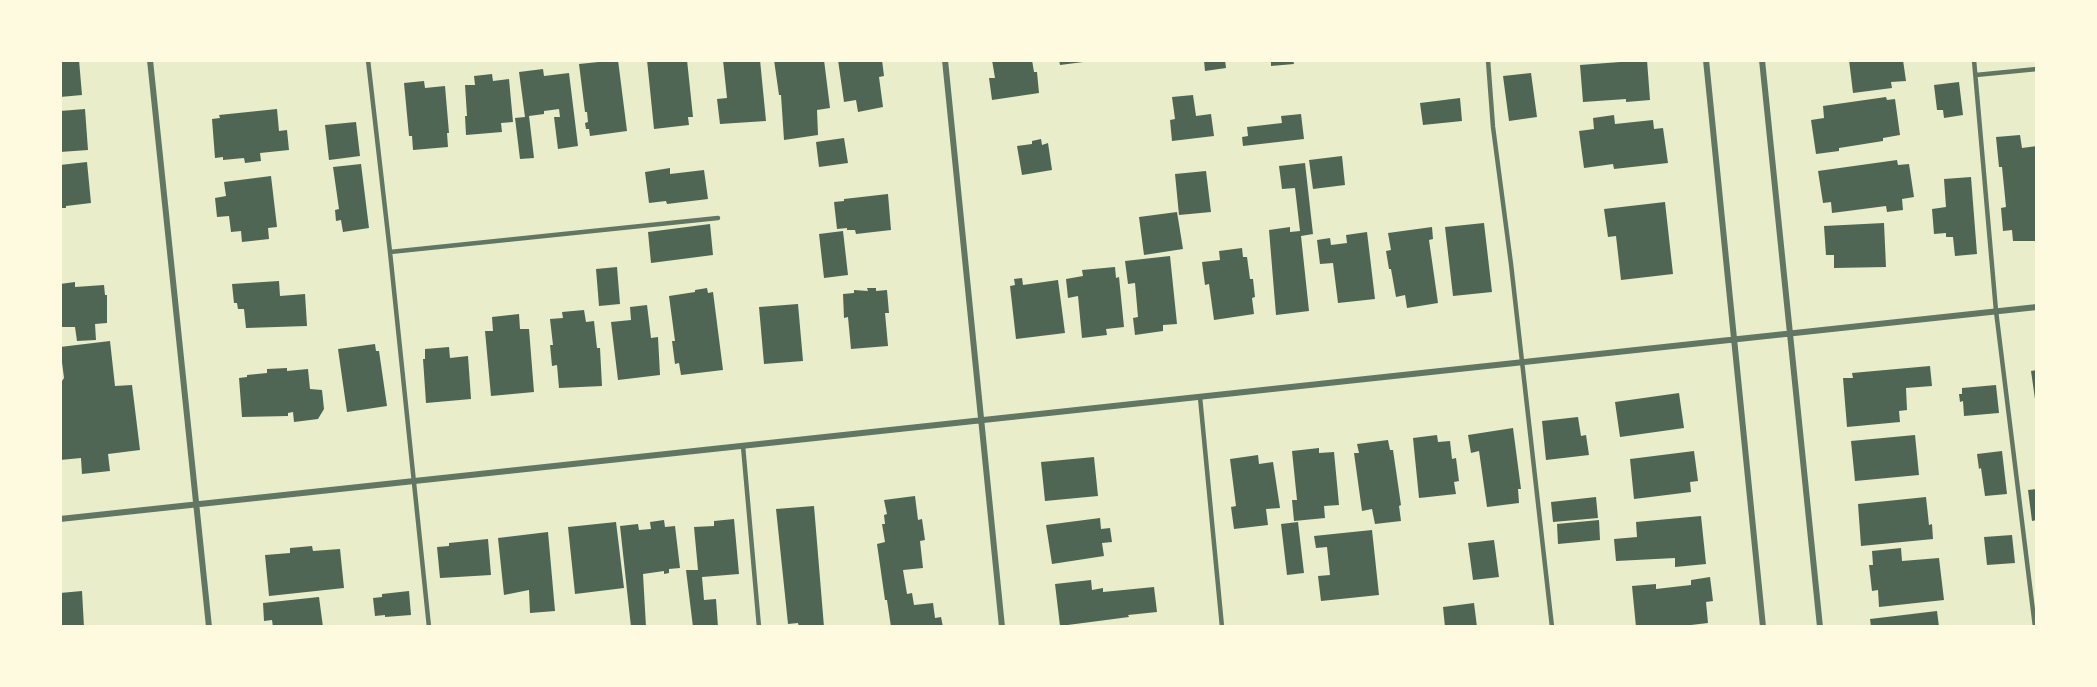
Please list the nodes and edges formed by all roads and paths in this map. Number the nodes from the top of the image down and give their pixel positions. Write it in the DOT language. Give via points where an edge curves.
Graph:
graph roads {
  1 [pos="150,60"];
  2 [pos="368,60"];
  3 [pos="945,60"];
  4 [pos="1488,60"];
  5 [pos="1706,60"];
  6 [pos="1762,60"];
  7 [pos="1974,60"];
  8 [pos="2037,69"];
  9 [pos="1976,75"];
  10 [pos="718,218"];
  11 [pos="390,252"];
  12 [pos="2037,307"];
  13 [pos="1996,311"];
  14 [pos="1790,334"];
  15 [pos="1734,340"];
  16 [pos="1522,363"];
  17 [pos="1200,397"];
  18 [pos="981,421"];
  19 [pos="743,446"];
  20 [pos="415,482"];
  21 [pos="196,505"];
  22 [pos="60,519"];
  23 [pos="209,627"];
  24 [pos="429,627"];
  25 [pos="759,627"];
  26 [pos="1002,627"];
  27 [pos="1222,627"];
  28 [pos="1552,627"];
  29 [pos="1763,627"];
  30 [pos="1820,627"];
  31 [pos="2035,627"];
  1 -- 21 [label="street"];
  2 -- 11 [label="lane"];
  3 -- 18 [label="street"];
  4 -- 16 [label="lane"];
  5 -- 15 [label="street"];
  6 -- 14 [label="street"];
  7 -- 9 [label="lane"];
  8 -- 9 [label="lane"];
  9 -- 13 [label="lane"];
  10 -- 11 [label="lane"];
  11 -- 20 [label="lane"];
  12 -- 13 [label="street"];
  13 -- 14 [label="street"];
  13 -- 31 [label="lane"];
  14 -- 15 [label="street"];
  14 -- 30 [label="street"];
  15 -- 16 [label="street"];
  15 -- 29 [label="street"];
  16 -- 17 [label="street"];
  16 -- 28 [label="lane"];
  17 -- 18 [label="street"];
  17 -- 27 [label="lane"];
  18 -- 19 [label="street"];
  18 -- 26 [label="street"];
  19 -- 20 [label="street"];
  19 -- 25 [label="lane"];
  20 -- 21 [label="street"];
  20 -- 24 [label="lane"];
  21 -- 22 [label="street"];
  21 -- 23 [label="street"];
}
